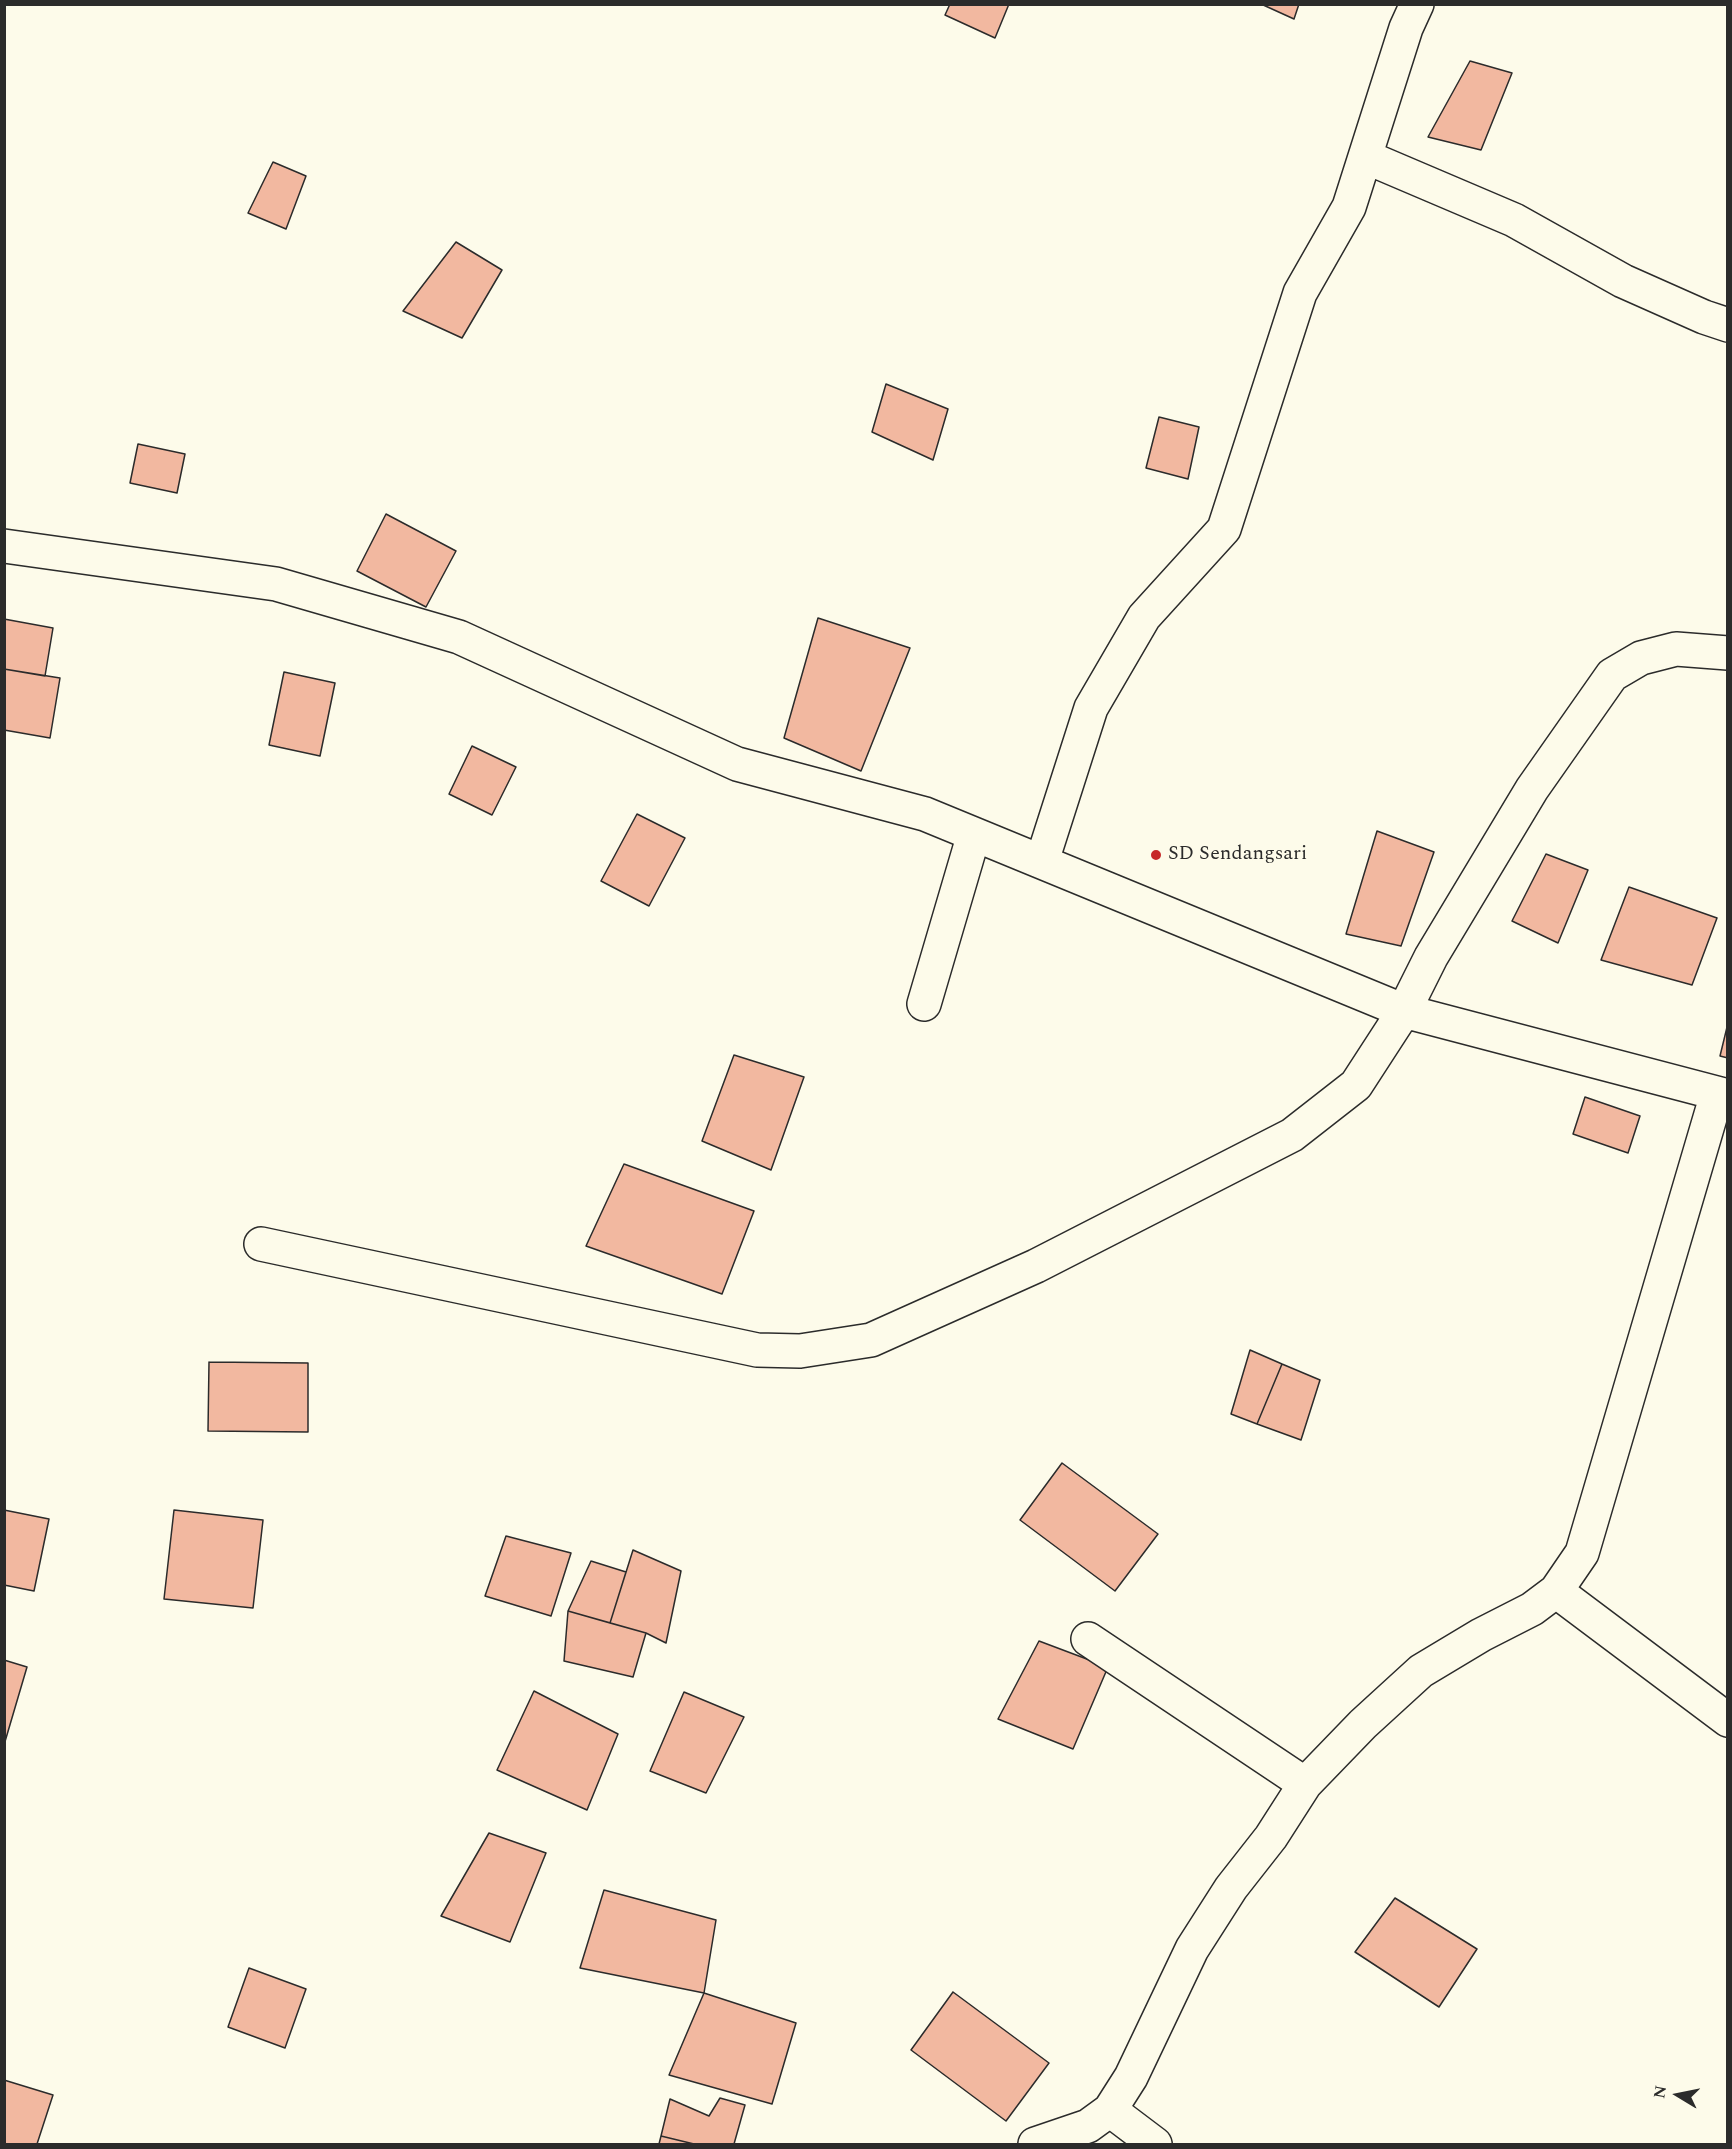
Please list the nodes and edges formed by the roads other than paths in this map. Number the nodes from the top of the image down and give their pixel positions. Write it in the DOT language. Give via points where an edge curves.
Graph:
graph roads {
  1 [pos="1417,4"];
  2 [pos="1366,157"];
  3 [pos="1728,325"];
  4 [pos="4,546"];
  5 [pos="1728,653"];
  6 [pos="974,834"];
  7 [pos="1042,861"];
  8 [pos="924,1004"];
  9 [pos="1404,1011"];
  10 [pos="1722,1095"];
  11 [pos="261,1244"];
  12 [pos="1556,1591"];
  13 [pos="1088,1639"];
  14 [pos="1728,1720"];
  15 [pos="1305,1784"];
  16 [pos="1110,2110"];
  17 [pos="1035,2145"];
  18 [pos="1155,2145"];
  1 -- 2 [label="street"];
  2 -- 3 [label="street" via="1514,220 1623,281"];
  2 -- 7 [label="street" via="1349,207 1300,293 1224,529 1144,617 1091,708"];
  4 -- 6 [label="street" via="276,584 459,637 737,764 926,814"];
  5 -- 9 [label="street" via="1676,649 1641,658 1612,675 1532,789 1431,957"];
  6 -- 7 [label="street"];
  6 -- 8 [label="street"];
  7 -- 9 [label="street"];
  9 -- 10 [label="street"];
  9 -- 11 [label="street" via="1356,1084 1292,1135 1036,1266 871,1340 800,1351 757,1350"];
  10 -- 12 [label="street" via="1582,1553"];
  12 -- 14 [label="street"];
  12 -- 15 [label="street" via="1532,1609 1421,1671"];
  13 -- 15 [label="street"];
  15 -- 16 [label="street" via="1192,1949 1131,2077"];
  16 -- 17 [label="street" via="1088,2126"];
  16 -- 18 [label="street"];
}
